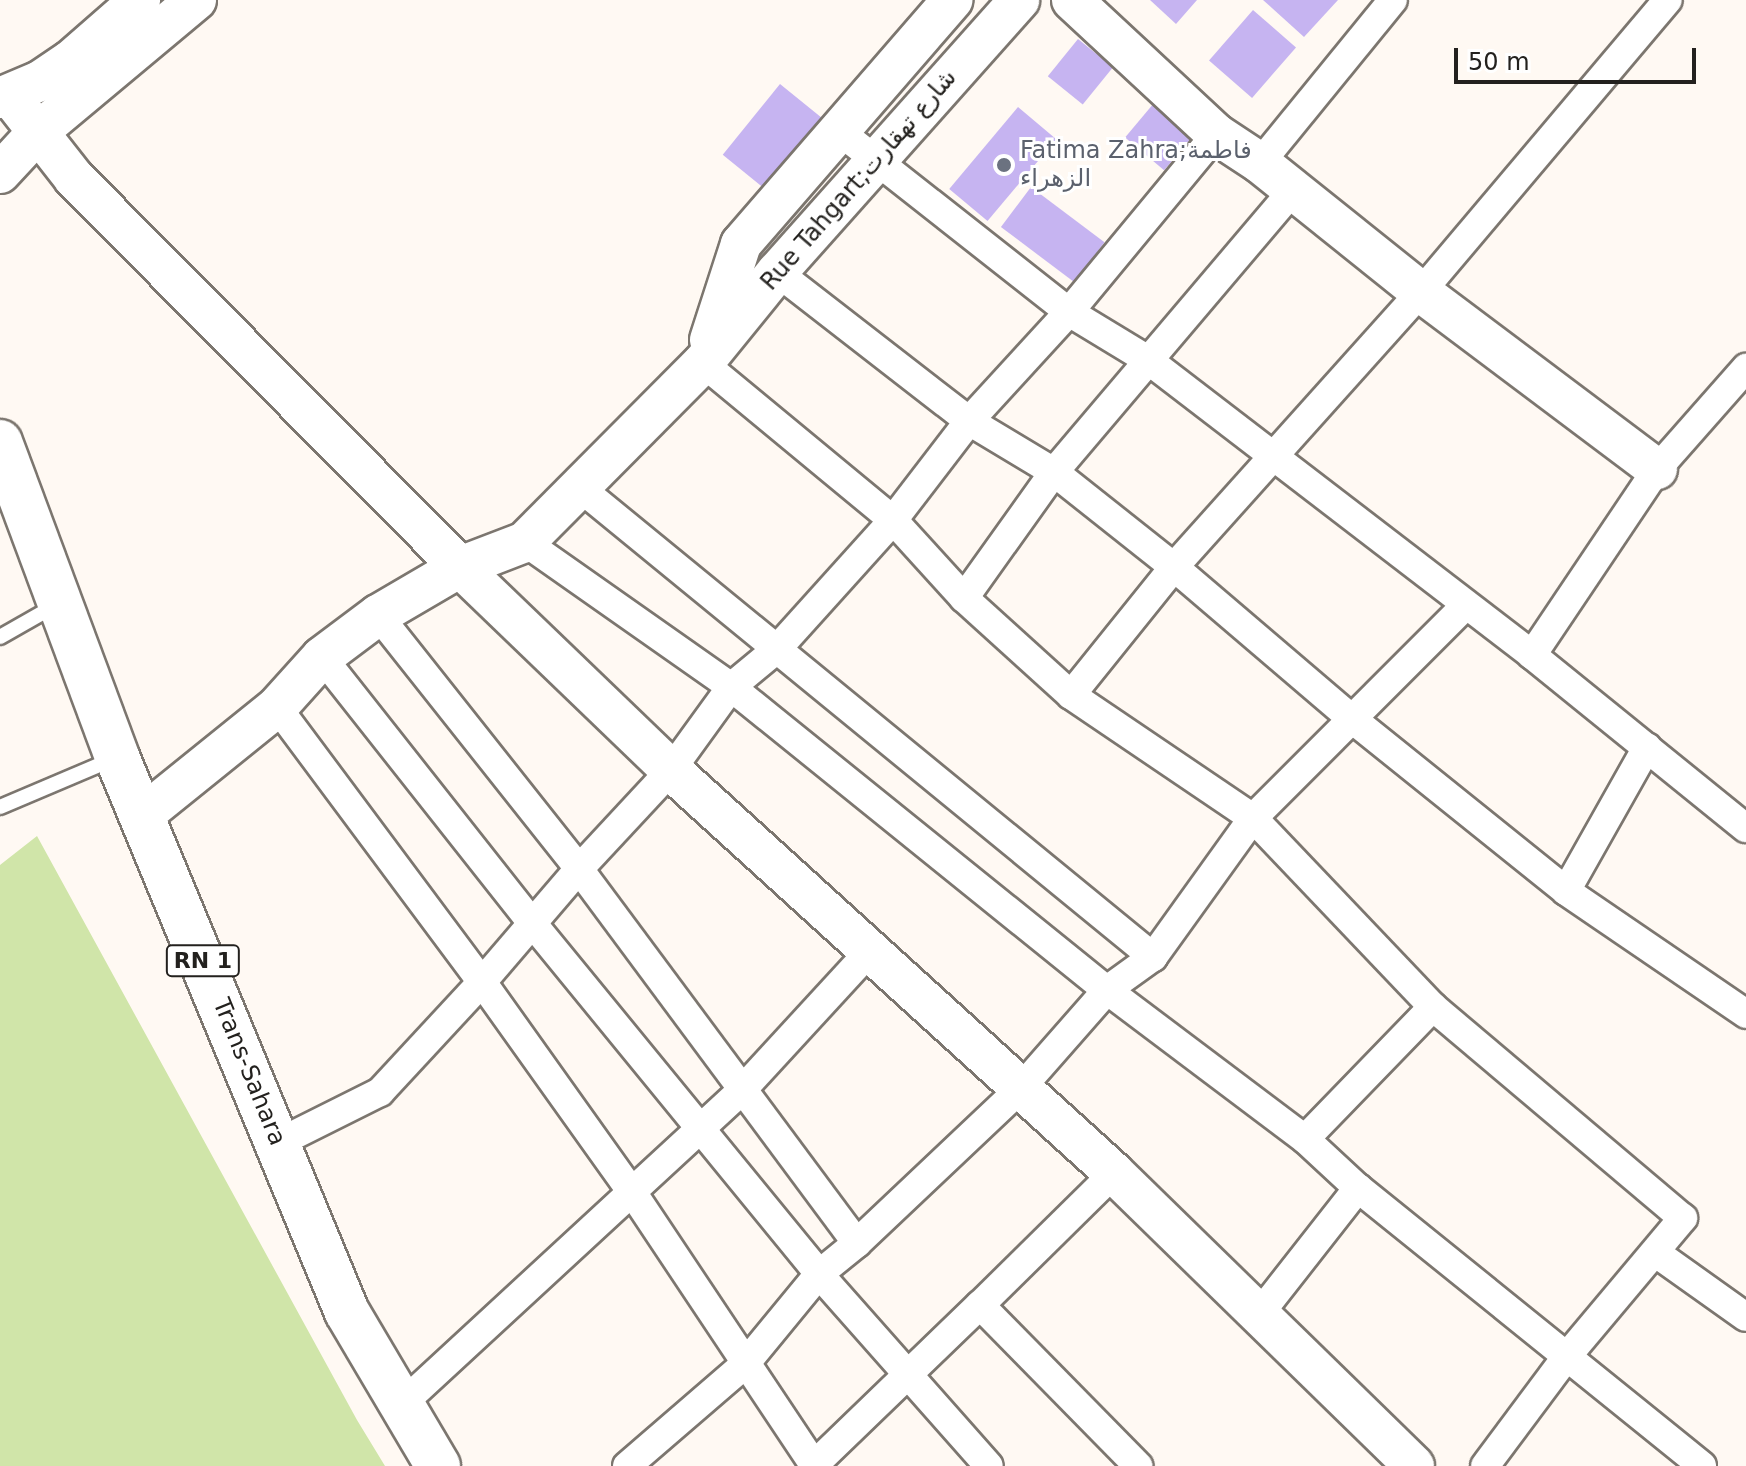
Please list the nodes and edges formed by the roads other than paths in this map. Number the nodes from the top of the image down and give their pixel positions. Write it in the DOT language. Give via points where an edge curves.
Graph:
graph roads {
  1 [pos="140,0"];
  2 [pos="196,0"];
  3 [pos="952,0"];
  4 [pos="1019,0"];
  5 [pos="1072,0"];
  6 [pos="1393,0"];
  7 [pos="1668,0"];
  8 [pos="5,96"];
  9 [pos="839,131"];
  10 [pos="38,132"];
  11 [pos="1216,134"];
  12 [pos="875,160"];
  13 [pos="1260,163"];
  14 [pos="0,173"];
  15 [pos="1293,190"];
  16 [pos="777,272"];
  17 [pos="1421,292"];
  18 [pos="1069,312"];
  19 [pos="1148,360"];
  20 [pos="703,363"];
  21 [pos="1746,368"];
  22 [pos="969,421"];
  23 [pos="0,442"];
  24 [pos="1273,457"];
  25 [pos="1657,469"];
  26 [pos="1054,472"];
  27 [pos="579,487"];
  28 [pos="893,520"];
  29 [pos="525,542"];
  30 [pos="460,567"];
  31 [pos="1174,567"];
  32 [pos="964,598"];
  33 [pos="60,603"];
  34 [pos="1465,606"];
  35 [pos="378,615"];
  36 [pos="0,637"];
  37 [pos="777,649"];
  38 [pos="1532,655"];
  39 [pos="322,657"];
  40 [pos="731,687"];
  41 [pos="1071,695"];
  42 [pos="277,707"];
  43 [pos="1351,718"];
  44 [pos="1647,747"];
  45 [pos="117,757"];
  46 [pos="671,770"];
  47 [pos="0,807"];
  48 [pos="143,815"];
  49 [pos="1253,818"];
  50 [pos="1746,828"];
  51 [pos="579,869"];
  52 [pos="1566,891"];
  53 [pos="533,924"];
  54 [pos="870,951"];
  55 [pos="1153,957"];
  56 [pos="482,982"];
  57 [pos="1107,990"];
  58 [pos="1433,1007"];
  59 [pos="1746,1014"];
  60 [pos="1021,1088"];
  61 [pos="743,1089"];
  62 [pos="699,1130"];
  63 [pos="1305,1139"];
  64 [pos="278,1143"];
  65 [pos="1114,1173"];
  66 [pos="1358,1188"];
  67 [pos="632,1192"];
  68 [pos="857,1243"];
  69 [pos="1656,1253"];
  70 [pos="819,1274"];
  71 [pos="980,1305"];
  72 [pos="1260,1313"];
  73 [pos="1746,1317"];
  74 [pos="1567,1356"];
  75 [pos="745,1364"];
  76 [pos="906,1373"];
  77 [pos="402,1404"];
  78 [pos="1131,1464"];
  79 [pos="438,1466"];
  80 [pos="627,1466"];
  81 [pos="814,1466"];
  82 [pos="989,1466"];
  83 [pos="1414,1466"];
  84 [pos="1485,1466"];
  85 [pos="1702,1466"];
  1 -- 8 [label="street" via="70,61"];
  2 -- 10 [label="street"];
  3 -- 9 [label="street, Rue Tahgart;شارع تهقارت"];
  4 -- 12 [label="street, Rue Tahgart;شارع تهقارت"];
  5 -- 11 [label="street"];
  6 -- 13 [label="street"];
  7 -- 17 [label="street"];
  8 -- 10 [label="street"];
  9 -- 12 [label="street"];
  9 -- 20 [label="street, Rue Tahgart;شارع تهقارت" via="741,244"];
  10 -- 14 [label="street"];
  10 -- 30 [label="street" via="74,178"];
  11 -- 13 [label="street"];
  11 -- 18 [label="street"];
  12 -- 16 [label="street, Rue Tahgart;شارع تهقارت"];
  12 -- 18 [label="street"];
  13 -- 15 [label="street"];
  15 -- 17 [label="street"];
  15 -- 19 [label="street"];
  16 -- 20 [label="street, Rue Tahgart;شارع تهقارت"];
  16 -- 22 [label="street"];
  17 -- 24 [label="street"];
  17 -- 25 [label="street"];
  18 -- 19 [label="street"];
  18 -- 22 [label="street"];
  19 -- 24 [label="street"];
  19 -- 26 [label="street"];
  20 -- 27 [label="street, Rue Tahgart;شارع تهقارت"];
  20 -- 28 [label="street"];
  21 -- 25 [label="street"];
  22 -- 26 [label="street"];
  22 -- 28 [label="street"];
  23 -- 33 [label="main road, Trans-Sahara / RN 1"];
  24 -- 31 [label="street"];
  24 -- 34 [label="street"];
  25 -- 38 [label="street"];
  26 -- 31 [label="street"];
  26 -- 32 [label="street"];
  27 -- 29 [label="street, Rue Tahgart;شارع تهقارت"];
  27 -- 37 [label="street"];
  28 -- 32 [label="street"];
  28 -- 37 [label="street"];
  29 -- 30 [label="street, Rue Tahgart;شارع تهقارت"];
  29 -- 40 [label="street"];
  30 -- 35 [label="street, Rue Tahgart;شارع تهقارت"];
  30 -- 46 [label="street"];
  31 -- 41 [label="street"];
  31 -- 43 [label="street"];
  32 -- 41 [label="street"];
  33 -- 36 [label="lane"];
  33 -- 45 [label="main road, Trans-Sahara / RN 1"];
  34 -- 38 [label="street"];
  34 -- 43 [label="street"];
  35 -- 39 [label="street, Rue Tahgart;شارع تهقارت"];
  35 -- 51 [label="street"];
  37 -- 40 [label="street"];
  37 -- 55 [label="street"];
  38 -- 44 [label="street"];
  39 -- 42 [label="street, Rue Tahgart;شارع تهقارت"];
  39 -- 53 [label="street"];
  40 -- 46 [label="street"];
  40 -- 57 [label="street"];
  41 -- 49 [label="street"];
  42 -- 48 [label="street, Rue Tahgart;شارع تهقارت"];
  42 -- 56 [label="street"];
  43 -- 49 [label="street"];
  43 -- 52 [label="street"];
  44 -- 50 [label="street"];
  44 -- 52 [label="street"];
  45 -- 47 [label="lane"];
  45 -- 48 [label="main road, Trans-Sahara / RN 1"];
  46 -- 51 [label="street"];
  46 -- 54 [label="street"];
  48 -- 64 [label="main road, Trans-Sahara / RN 1"];
  49 -- 55 [label="street"];
  49 -- 58 [label="street"];
  51 -- 53 [label="street"];
  51 -- 61 [label="street"];
  52 -- 59 [label="street"];
  53 -- 56 [label="street"];
  53 -- 62 [label="street"];
  54 -- 60 [label="street"];
  54 -- 61 [label="street"];
  55 -- 57 [label="street"];
  56 -- 64 [label="street" via="380,1092"];
  56 -- 67 [label="street"];
  57 -- 60 [label="street"];
  57 -- 63 [label="street"];
  58 -- 63 [label="street"];
  58 -- 69 [label="street" via="1683,1218"];
  60 -- 65 [label="street"];
  60 -- 68 [label="street"];
  61 -- 62 [label="street"];
  61 -- 68 [label="street"];
  62 -- 67 [label="street"];
  62 -- 70 [label="street"];
  63 -- 66 [label="street"];
  64 -- 77 [label="main road, Trans-Sahara / RN 1" via="347,1312"];
  65 -- 71 [label="street"];
  65 -- 72 [label="street"];
  66 -- 72 [label="street"];
  66 -- 74 [label="street"];
  67 -- 75 [label="street"];
  67 -- 77 [label="street"];
  68 -- 70 [label="street"];
  69 -- 73 [label="street"];
  69 -- 74 [label="street"];
  70 -- 75 [label="street"];
  70 -- 76 [label="street"];
  71 -- 76 [label="street"];
  71 -- 78 [label="street"];
  72 -- 83 [label="street"];
  74 -- 84 [label="street"];
  74 -- 85 [label="street"];
  75 -- 80 [label="street"];
  75 -- 81 [label="street"];
  76 -- 81 [label="street"];
  76 -- 82 [label="street"];
  77 -- 79 [label="main road, Trans-Sahara / RN 1"];
}
